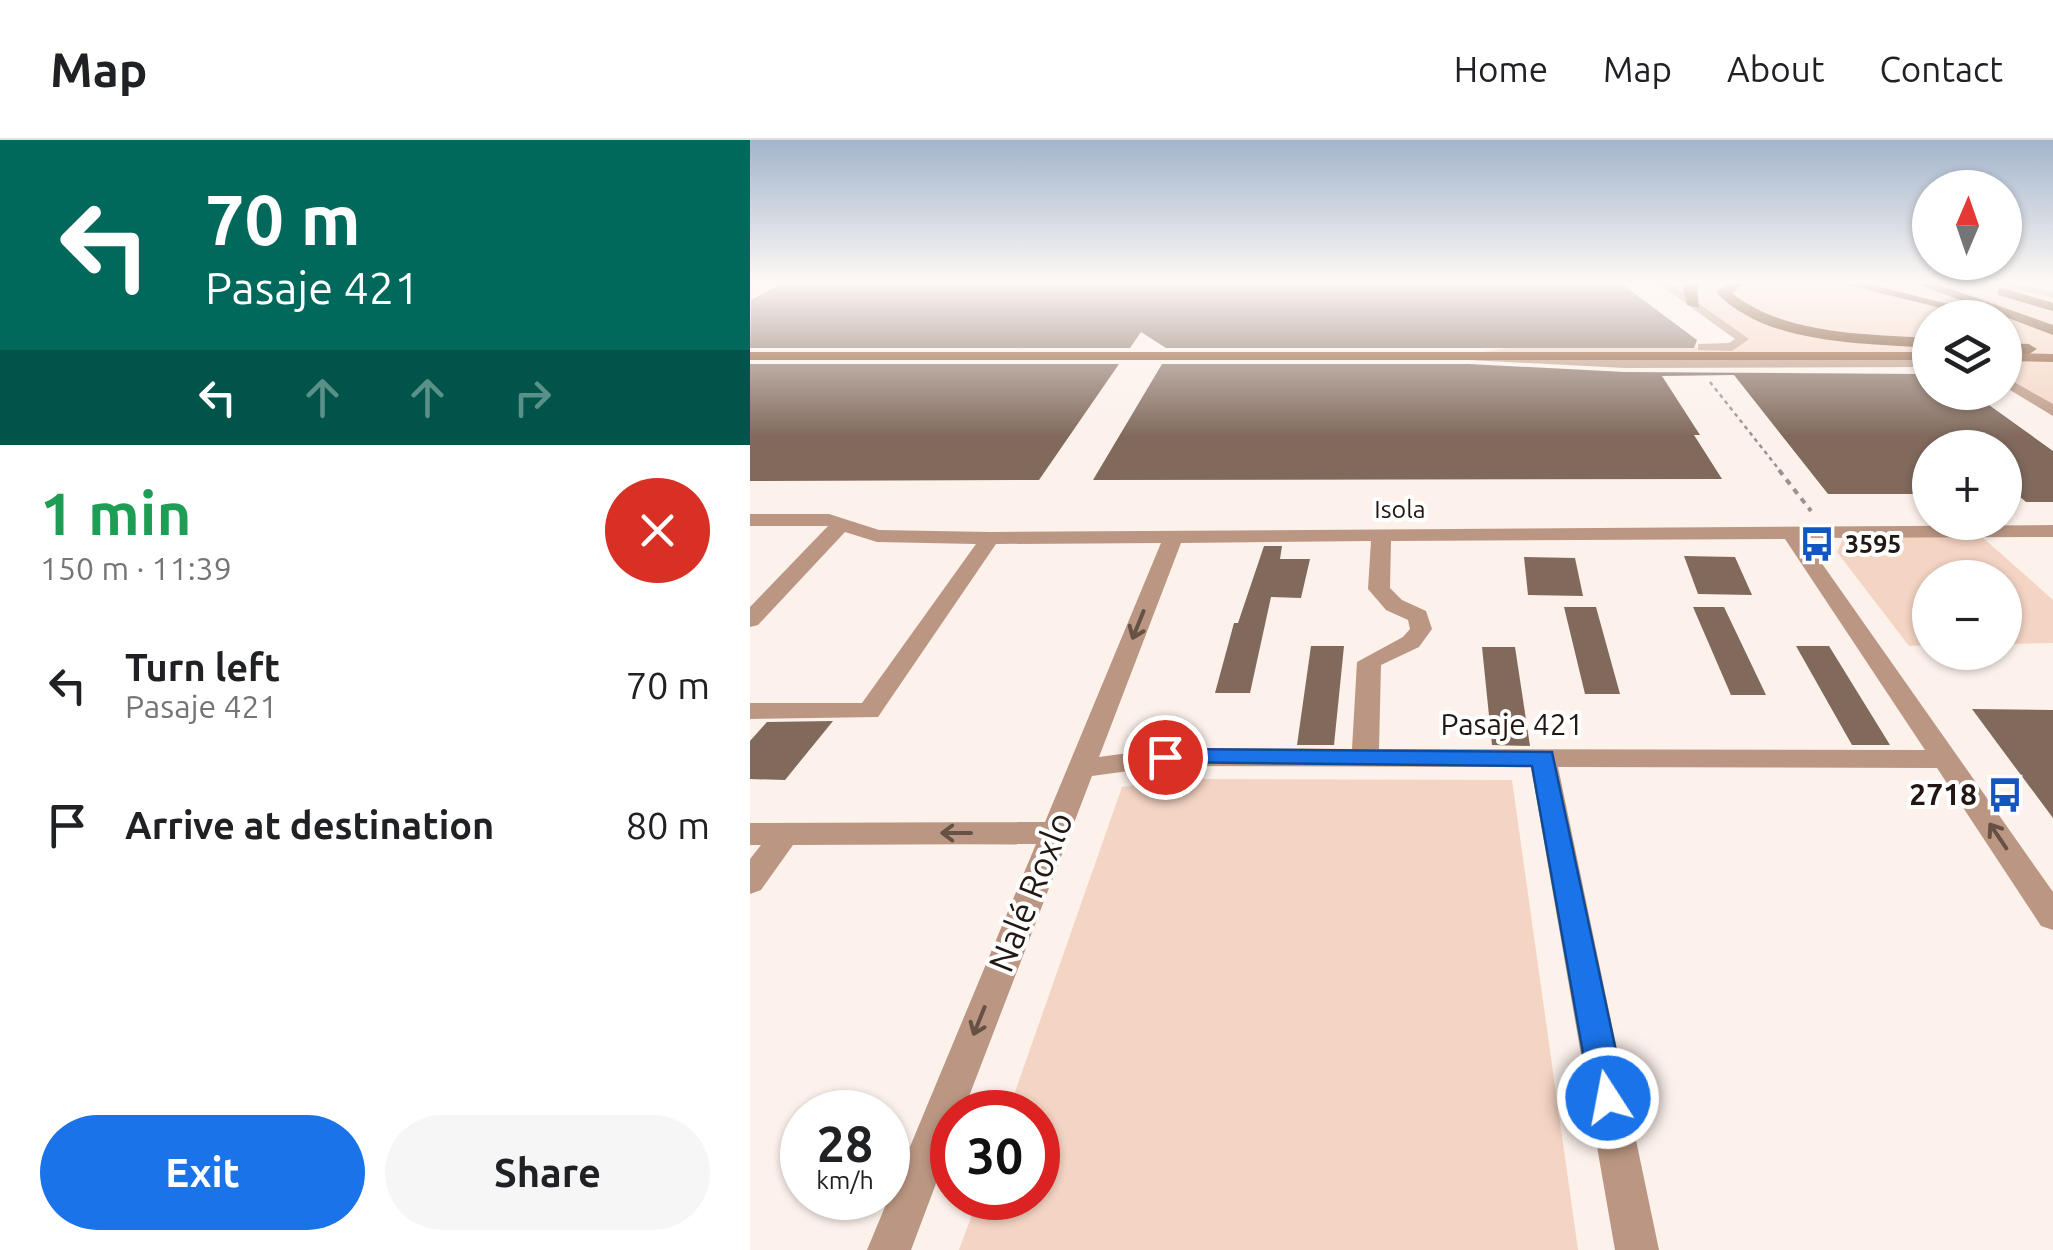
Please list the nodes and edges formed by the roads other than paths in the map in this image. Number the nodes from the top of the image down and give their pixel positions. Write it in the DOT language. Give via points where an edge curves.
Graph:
graph roads {
  1 [pos="1736,334"];
  2 [pos="1836,334"];
  3 [pos="2053,345"];
  4 [pos="1912,349"];
  5 [pos="2022,349"];
  6 [pos="2029,349"];
  7 [pos="1912,353"];
  8 [pos="1912,354"];
  9 [pos="750,356"];
  10 [pos="1454,356"];
  11 [pos="2022,357"];
  12 [pos="2053,358"];
  13 [pos="2022,392"];
  14 [pos="2053,411"];
  15 [pos="750,520"];
  16 [pos="840,525"];
  17 [pos="2053,531"];
  18 [pos="1174,534"];
  19 [pos="1381,534"];
  20 [pos="990,538"];
  21 [pos="1794,538"];
  22 [pos="750,620"];
  23 [pos="750,710"];
  24 [pos="1365,757"];
  25 [pos="1543,758"];
  26 [pos="1945,758"];
  27 [pos="1080,769"];
  28 [pos="1054,833"];
  29 [pos="750,834"];
  30 [pos="785,834"];
  31 [pos="750,882"];
  32 [pos="2053,917"];
  33 [pos="889,1250"];
  34 [pos="1637,1250"];
  1 -- 10 [label="street" via="1742,343 1732,347 1516,348"];
  2 -- 4 [label="highway"];
  3 -- 6 [label="main road"];
  5 -- 6 [label="highway"];
  7 -- 10 [label="main road"];
  8 -- 10 [label="street" via="1714,363"];
  9 -- 10 [label="main road"];
  11 -- 12 [label="main road"];
  13 -- 14 [label="street"];
  15 -- 16 [label="street, Isola"];
  16 -- 20 [label="street, Isola" via="877,536"];
  16 -- 22 [label="street"];
  17 -- 21 [label="street, Isola" via="1827,532"];
  18 -- 19 [label="street, Isola"];
  18 -- 20 [label="street, Isola"];
  18 -- 27 [label="street, Nalé Roxlo, one-way"];
  19 -- 21 [label="street, Isola"];
  19 -- 24 [label="street" via="1379,590 1418,616 1421,630 1370,662"];
  20 -- 23 [label="street" via="869,710"];
  21 -- 26 [label="street"];
  24 -- 25 [label="street, Pasaje 421"];
  24 -- 27 [label="street, Pasaje 421" via="1165,757"];
  25 -- 26 [label="street, Pasaje 421"];
  25 -- 34 [label="street"];
  32 -- 26 [label="street, one-way"];
  27 -- 28 [label="street, Nalé Roxlo"];
  28 -- 30 [label="street, one-way"];
  28 -- 33 [label="street, Nalé Roxlo, one-way"];
  29 -- 30 [label="street"];
  30 -- 31 [label="street"];
}
